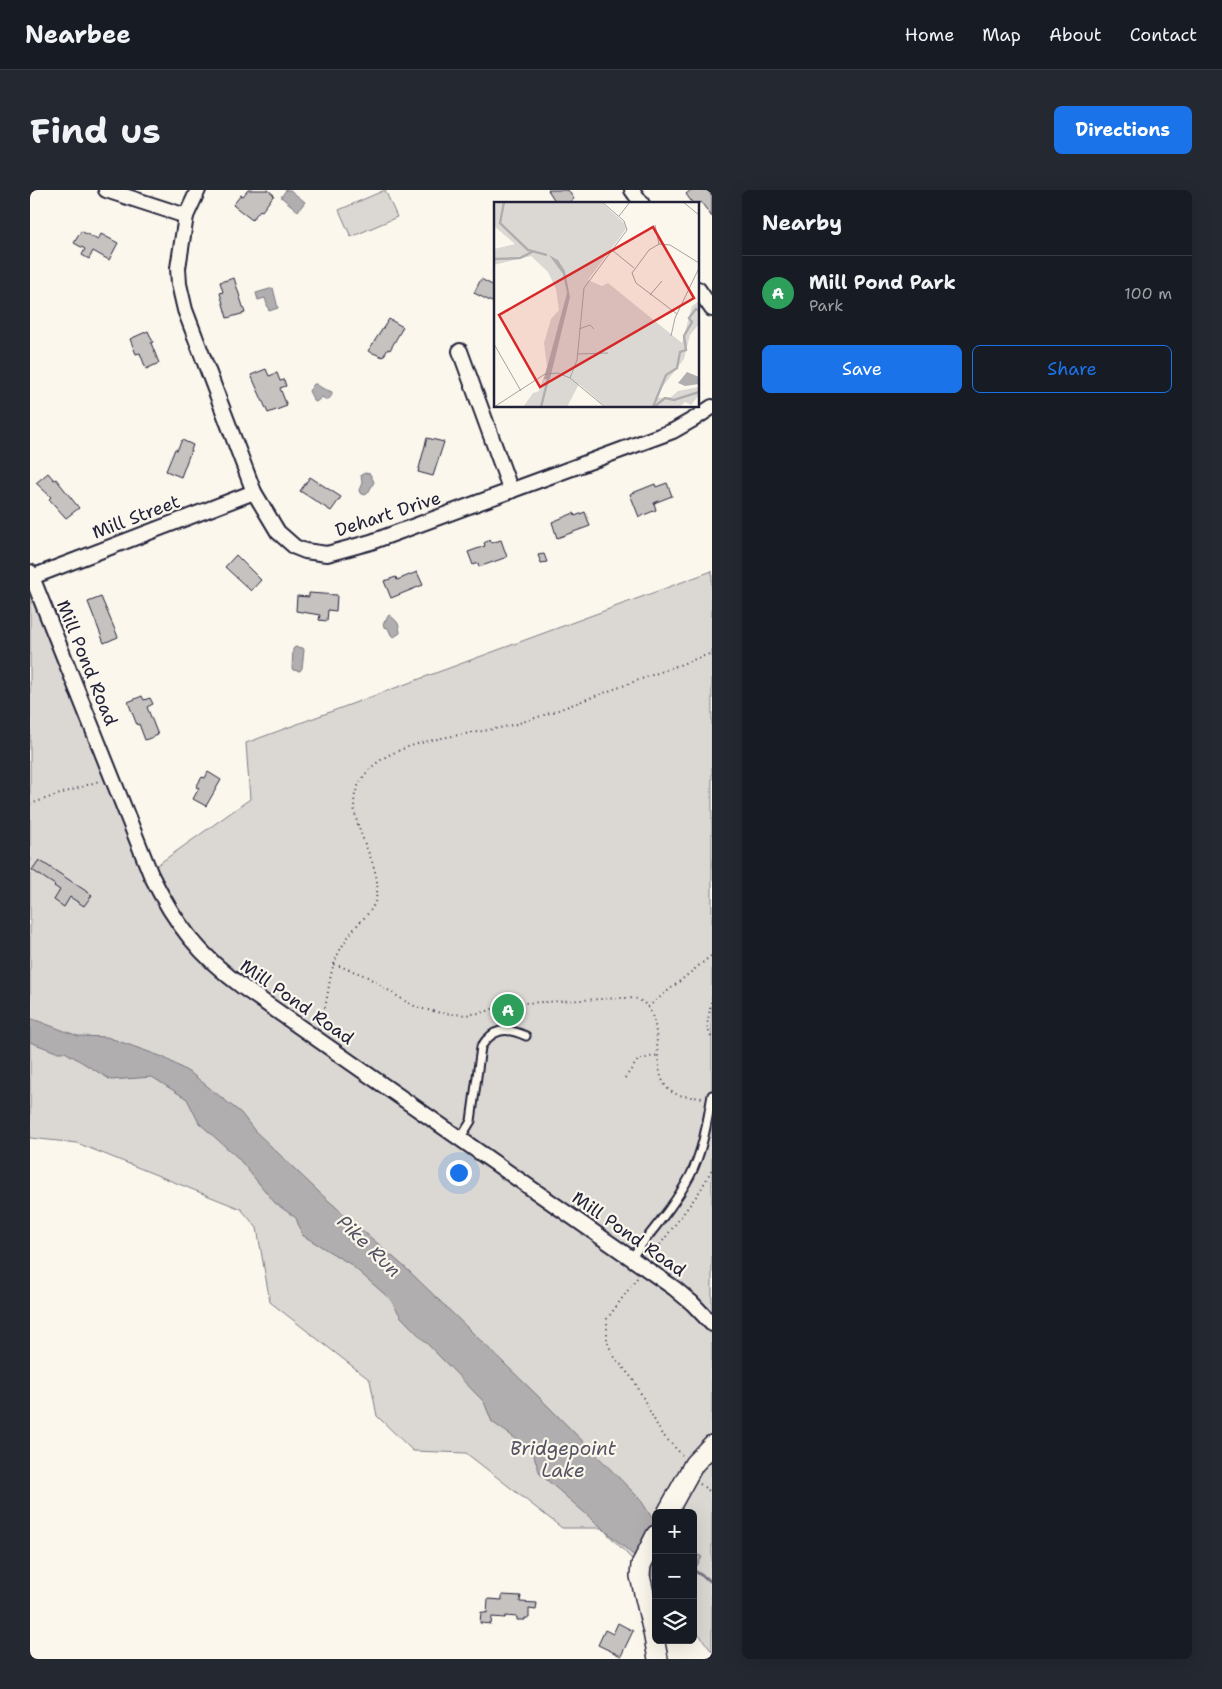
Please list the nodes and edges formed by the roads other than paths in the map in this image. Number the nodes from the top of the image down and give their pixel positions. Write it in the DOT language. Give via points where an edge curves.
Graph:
graph roads {
  1 [pos="106,190"];
  2 [pos="198,190"];
  3 [pos="632,190"];
  4 [pos="641,202"];
  5 [pos="186,216"];
  6 [pos="700,291"];
  7 [pos="712,309"];
  8 [pos="460,351"];
  9 [pos="712,407"];
  10 [pos="511,491"];
  11 [pos="254,492"];
  12 [pos="31,575"];
  13 [pos="526,1036"];
  14 [pos="711,1098"];
  15 [pos="460,1139"];
  16 [pos="631,1258"];
  17 [pos="712,1324"];
  18 [pos="712,1445"];
  19 [pos="669,1509"];
  20 [pos="652,1543"];
  21 [pos="658,1659"];
  1 -- 5 [label="street"];
  2 -- 5 [label="street, Dehart Drive"];
  3 -- 4 [label="street"];
  5 -- 11 [label="street, Dehart Drive" via="178,268 185,310"];
  6 -- 7 [label="street"];
  8 -- 10 [label="street"];
  9 -- 10 [label="street, Dehart Drive" via="673,431"];
  10 -- 11 [label="street, Dehart Drive" via="371,542 327,554 295,547 278,532"];
  11 -- 12 [label="street, Mill Street"];
  12 -- 15 [label="street, Mill Pond Road" via="151,875 180,925 200,951 228,976"];
  13 -- 15 [label="lane" via="504,1030 487,1037 481,1046 471,1121"];
  14 -- 16 [label="lane" via="702,1142 690,1176"];
  15 -- 16 [label="street, Mill Pond Road"];
  16 -- 17 [label="street, Mill Pond Road" via="686,1298"];
  18 -- 19 [label="street" via="694,1464"];
  20 -- 21 [label="street" via="641,1565 641,1582"];
}
